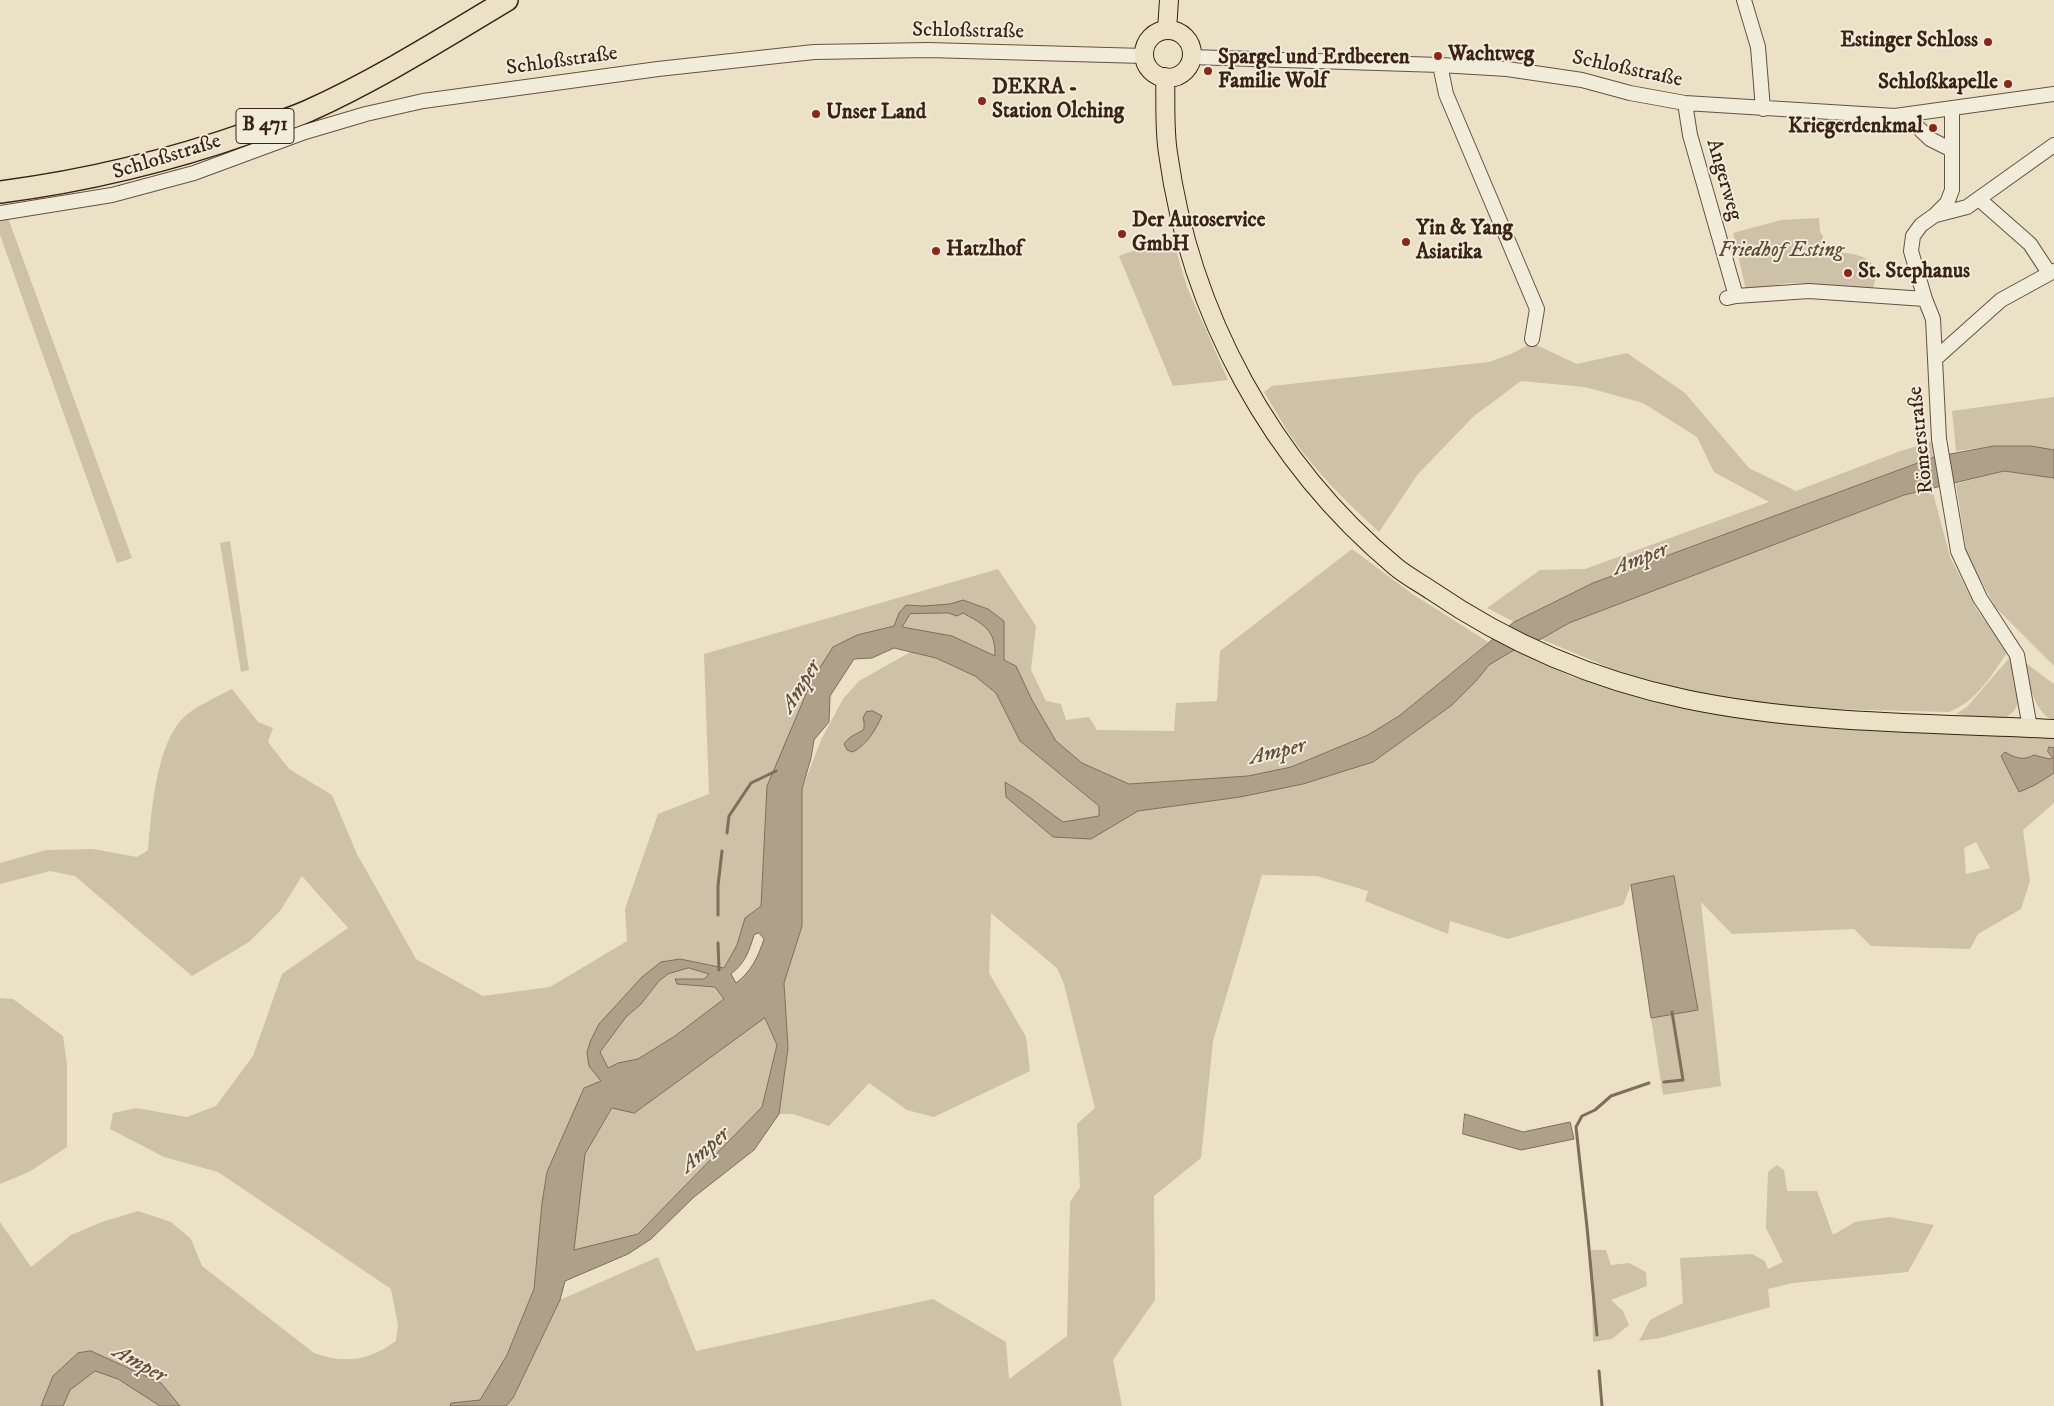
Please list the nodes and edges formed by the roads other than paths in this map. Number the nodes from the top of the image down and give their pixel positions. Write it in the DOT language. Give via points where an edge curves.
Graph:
graph roads {
  1 [pos="507,0"];
  2 [pos="1168,0"];
  3 [pos="1744,0"];
  4 [pos="1167,30"];
  5 [pos="1144,56"];
  6 [pos="1191,58"];
  7 [pos="1440,65"];
  8 [pos="1165,77"];
  9 [pos="2054,94"];
  10 [pos="1685,103"];
  11 [pos="1763,109"];
  12 [pos="1952,109"];
  13 [pos="1905,115"];
  14 [pos="2054,145"];
  15 [pos="1952,150"];
  16 [pos="0,192"];
  17 [pos="1980,200"];
  18 [pos="0,212"];
  19 [pos="1935,215"];
  20 [pos="2052,272"];
  21 [pos="1925,299"];
  22 [pos="1532,339"];
  23 [pos="1936,359"];
  24 [pos="2030,728"];
  25 [pos="2054,729"];
  1 -- 16 [label="highway, B 471" via="408,60 307,111 212,146 121,171"];
  2 -- 4 [label="main road"];
  3 -- 11 [label="street" via="1758,47"];
  4 -- 5 [label="main road" via="1148,41"];
  4 -- 6 [label="main road" via="1186,38"];
  5 -- 8 [label="main road" via="1151,70"];
  5 -- 18 [label="street, Schloßstraße" via="928,50 814,52 658,68 423,101 305,132 194,174 112,195"];
  6 -- 7 [label="street, Schloßstraße"];
  6 -- 8 [label="main road" via="1179,75"];
  7 -- 10 [label="street, Schloßstraße" via="1507,69 1582,80"];
  7 -- 22 [label="street" via="1446,94 1537,310"];
  8 -- 24 [label="main road" via="1167,150 1179,213 1198,283 1234,366 1251,398 1298,467 1349,523 1397,568 1489,626 1571,666 1620,683 1734,707 1842,719"];
  9 -- 12 [label="street, Schloßstraße"];
  10 -- 11 [label="street, Schloßstraße"];
  10 -- 21 [label="street, Angerweg" via="1690,138 1732,297 1809,291"];
  11 -- 13 [label="street, Schloßstraße"];
  12 -- 13 [label="street, Schloßstraße"];
  12 -- 15 [label="street, Römerstraße"];
  13 -- 15 [label="street" via="1930,139"];
  14 -- 17 [label="street"];
  15 -- 19 [label="street, Römerstraße" via="1952,190 1947,203"];
  17 -- 19 [label="street" via="1968,207"];
  17 -- 20 [label="street" via="2030,244"];
  19 -- 21 [label="street, Römerstraße" via="1913,236 1911,251"];
  20 -- 23 [label="street" via="2001,300"];
  21 -- 23 [label="street, Römerstraße" via="1933,319"];
  23 -- 24 [label="street, Römerstraße" via="1939,439 1958,551 1980,598 2017,655"];
  24 -- 25 [label="main road"];
}
